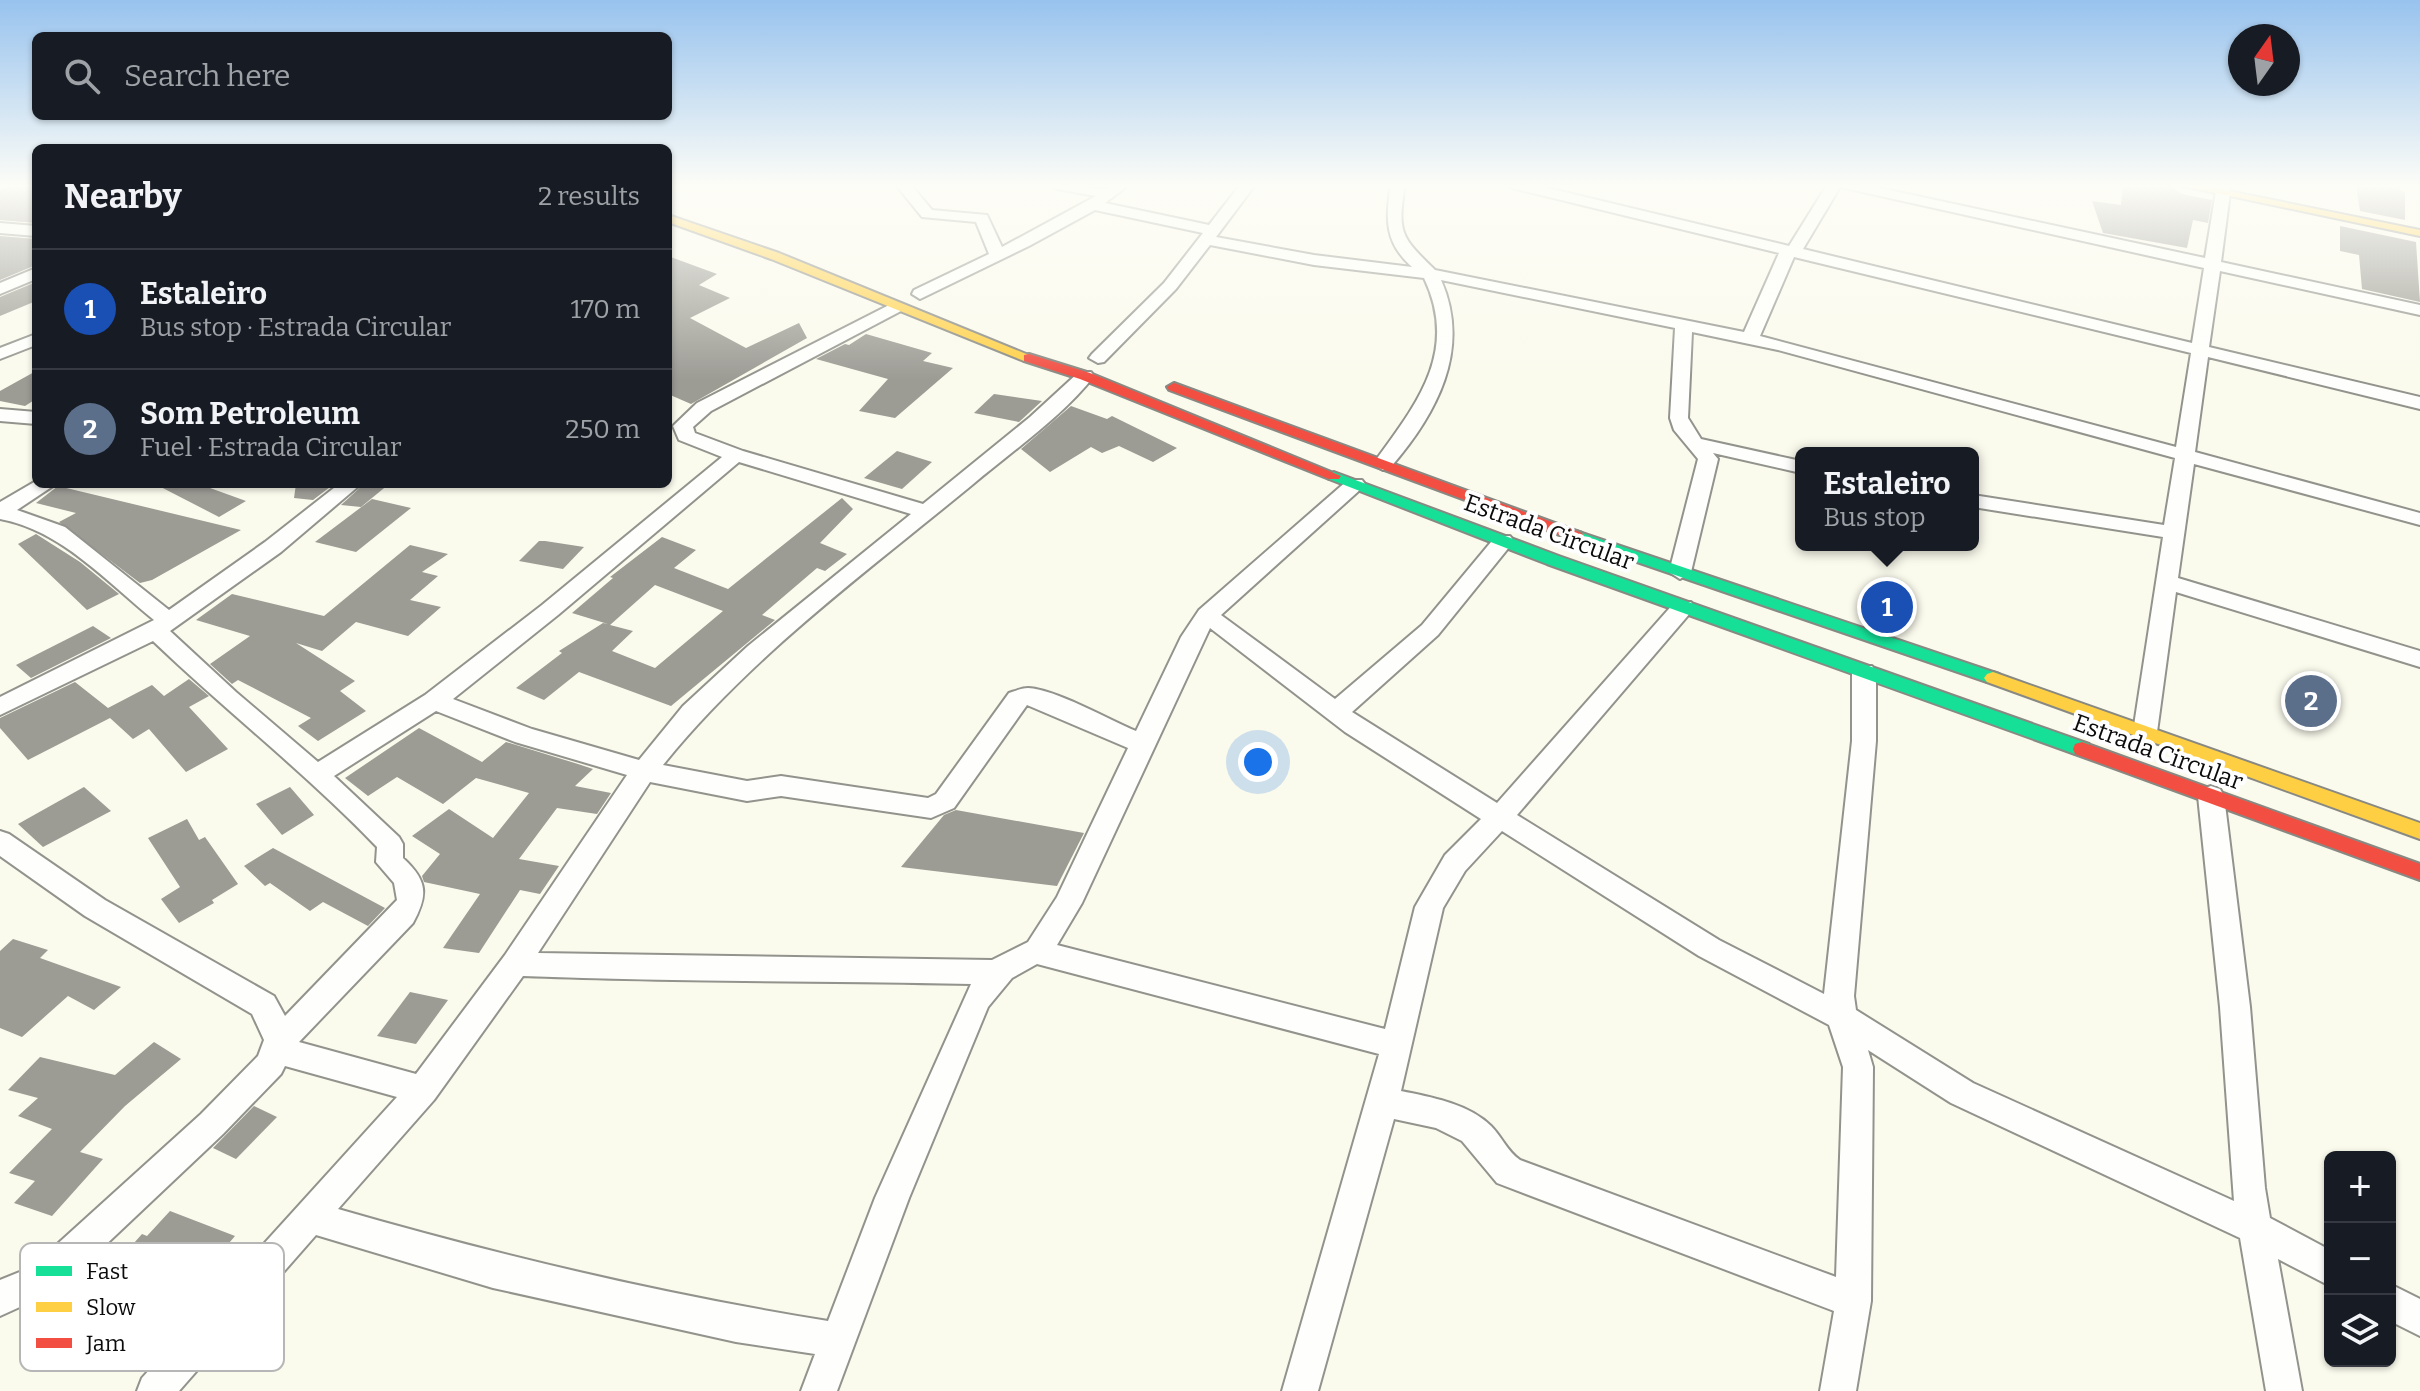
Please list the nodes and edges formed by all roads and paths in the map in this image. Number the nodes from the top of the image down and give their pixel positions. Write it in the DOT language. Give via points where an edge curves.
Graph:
graph roads {
  1 [pos="760,250"];
  2 [pos="782,250"];
  3 [pos="995,250"];
  4 [pos="1008,250"];
  5 [pos="1200,250"];
  6 [pos="1271,250"];
  7 [pos="1405,250"];
  8 [pos="1786,250"];
  9 [pos="2147,250"];
  10 [pos="2214,250"];
  11 [pos="1790,251"];
  12 [pos="997,255"];
  13 [pos="2212,264"];
  14 [pos="1430,273"];
  15 [pos="32,275"];
  16 [pos="0,289"];
  17 [pos="920,294"];
  18 [pos="950,304"];
  19 [pos="895,307"];
  20 [pos="2420,310"];
  21 [pos="1684,323"];
  22 [pos="1750,339"];
  23 [pos="32,341"];
  24 [pos="2200,351"];
  25 [pos="0,354"];
  26 [pos="1095,363"];
  27 [pos="1155,379"];
  28 [pos="2420,403"];
  29 [pos="672,413"];
  30 [pos="0,415"];
  31 [pos="32,418"];
  32 [pos="690,419"];
  33 [pos="1695,443"];
  34 [pos="736,455"];
  35 [pos="2186,455"];
  36 [pos="1383,464"];
  37 [pos="1795,466"];
  38 [pos="1355,484"];
  39 [pos="39,488"];
  40 [pos="346,488"];
  41 [pos="1979,502"];
  42 [pos="924,511"];
  43 [pos="0,512"];
  44 [pos="2420,519"];
  45 [pos="2175,533"];
  46 [pos="1503,541"];
  47 [pos="1680,572"];
  48 [pos="2167,582"];
  49 [pos="1683,607"];
  50 [pos="1207,615"];
  51 [pos="163,626"];
  52 [pos="2420,659"];
  53 [pos="1864,672"];
  54 [pos="434,701"];
  55 [pos="1,706"];
  56 [pos="1336,712"];
  57 [pos="2145,732"];
  58 [pos="1144,745"];
  59 [pos="644,771"];
  60 [pos="316,775"];
  61 [pos="2211,796"];
  62 [pos="1498,815"];
  63 [pos="2420,831"];
  64 [pos="0,841"];
  65 [pos="2420,872"];
  66 [pos="1037,952"];
  67 [pos="515,964"];
  68 [pos="995,972"];
  69 [pos="1840,1016"];
  70 [pos="278,1043"];
  71 [pos="1397,1045"];
  72 [pos="423,1090"];
  73 [pos="1383,1102"];
  74 [pos="312,1218"];
  75 [pos="2253,1227"];
  76 [pos="83,1243"];
  77 [pos="284,1249"];
  78 [pos="2324,1266"];
  79 [pos="20,1289"];
  80 [pos="0,1298"];
  81 [pos="1853,1301"];
  82 [pos="2396,1305"];
  83 [pos="2420,1318"];
  84 [pos="837,1340"];
  85 [pos="173,1371"];
  86 [pos="155,1391"];
  87 [pos="819,1391"];
  88 [pos="1300,1391"];
  89 [pos="1838,1391"];
  90 [pos="2284,1391"];
  1 -- 19 [label="main road, Estrada Circular"];
  2 -- 17 [label="main road"];
  3 -- 12 [label="street"];
  4 -- 12 [label="street"];
  5 -- 26 [label="street"];
  6 -- 14 [label="street"];
  7 -- 14 [label="street"];
  8 -- 11 [label="street"];
  9 -- 13 [label="street"];
  10 -- 13 [label="street"];
  11 -- 22 [label="street"];
  11 -- 24 [label="street"];
  12 -- 17 [label="street"];
  13 -- 20 [label="street"];
  13 -- 24 [label="street"];
  14 -- 21 [label="street"];
  14 -- 36 [label="street" via="1446,334 1444,361 1414,421"];
  15 -- 16 [label="street"];
  17 -- 18 [label="main road"];
  19 -- 26 [label="main road, Estrada Circular" via="1020,355"];
  19 -- 32 [label="street"];
  21 -- 22 [label="street"];
  21 -- 33 [label="street" via="1679,418"];
  22 -- 35 [label="street"];
  23 -- 25 [label="street"];
  24 -- 28 [label="street"];
  24 -- 35 [label="street"];
  26 -- 38 [label="main road, Estrada Circular"];
  26 -- 42 [label="street" via="1037,421"];
  27 -- 36 [label="main road"];
  29 -- 32 [label="street"];
  30 -- 31 [label="street"];
  32 -- 34 [label="street" via="683,426 686,436"];
  33 -- 37 [label="street"];
  33 -- 47 [label="street" via="1708,459 1707,468"];
  34 -- 42 [label="street"];
  34 -- 54 [label="street"];
  35 -- 44 [label="street"];
  35 -- 45 [label="street"];
  36 -- 47 [label="main road"];
  38 -- 46 [label="main road, Estrada Circular"];
  38 -- 50 [label="street"];
  39 -- 43 [label="street"];
  40 -- 51 [label="street"];
  41 -- 45 [label="street"];
  42 -- 59 [label="street" via="745,662 692,712"];
  43 -- 51 [label="street" via="58,531"];
  45 -- 48 [label="street"];
  46 -- 49 [label="main road, Estrada Circular"];
  46 -- 56 [label="street" via="1430,630"];
  47 -- 57 [label="main road"];
  48 -- 52 [label="street"];
  48 -- 57 [label="street"];
  49 -- 53 [label="main road, Estrada Circular"];
  49 -- 62 [label="street"];
  50 -- 56 [label="street"];
  50 -- 58 [label="street"];
  51 -- 55 [label="street"];
  51 -- 60 [label="street" via="227,698"];
  53 -- 61 [label="main road, Estrada Circular"];
  53 -- 69 [label="street" via="1864,741"];
  54 -- 59 [label="street" via="524,736"];
  54 -- 60 [label="street"];
  56 -- 62 [label="street"];
  57 -- 63 [label="main road"];
  58 -- 59 [label="street" via="1026,696 1018,699 945,801 931,808 781,786 747,791"];
  58 -- 66 [label="street" via="1068,903"];
  59 -- 67 [label="street"];
  60 -- 70 [label="street" via="390,844 390,862 407,878 411,901"];
  61 -- 65 [label="main road, Estrada Circular"];
  61 -- 75 [label="street"];
  62 -- 69 [label="street" via="1709,948"];
  62 -- 71 [label="street" via="1455,863 1429,907"];
  64 -- 70 [label="street" via="31,867 137,934 263,1005 273,1018"];
  66 -- 68 [label="street" via="1019,955"];
  66 -- 71 [label="street"];
  67 -- 68 [label="street"];
  67 -- 72 [label="street"];
  68 -- 84 [label="street" via="976,1000"];
  69 -- 75 [label="street" via="1962,1093"];
  69 -- 81 [label="street" via="1858,1067"];
  70 -- 72 [label="street" via="290,1054"];
  70 -- 76 [label="street" via="270,1064 212,1124"];
  71 -- 73 [label="street"];
  72 -- 74 [label="street"];
  73 -- 81 [label="street" via="1465,1125 1482,1138 1494,1163 1509,1172"];
  73 -- 88 [label="street"];
  74 -- 77 [label="street"];
  74 -- 84 [label="street" via="493,1271 736,1324"];
  75 -- 78 [label="street"];
  75 -- 90 [label="street"];
  79 -- 80 [label="street"];
  81 -- 89 [label="street"];
  82 -- 83 [label="street"];
  84 -- 87 [label="street"];
  85 -- 86 [label="street"];
}
